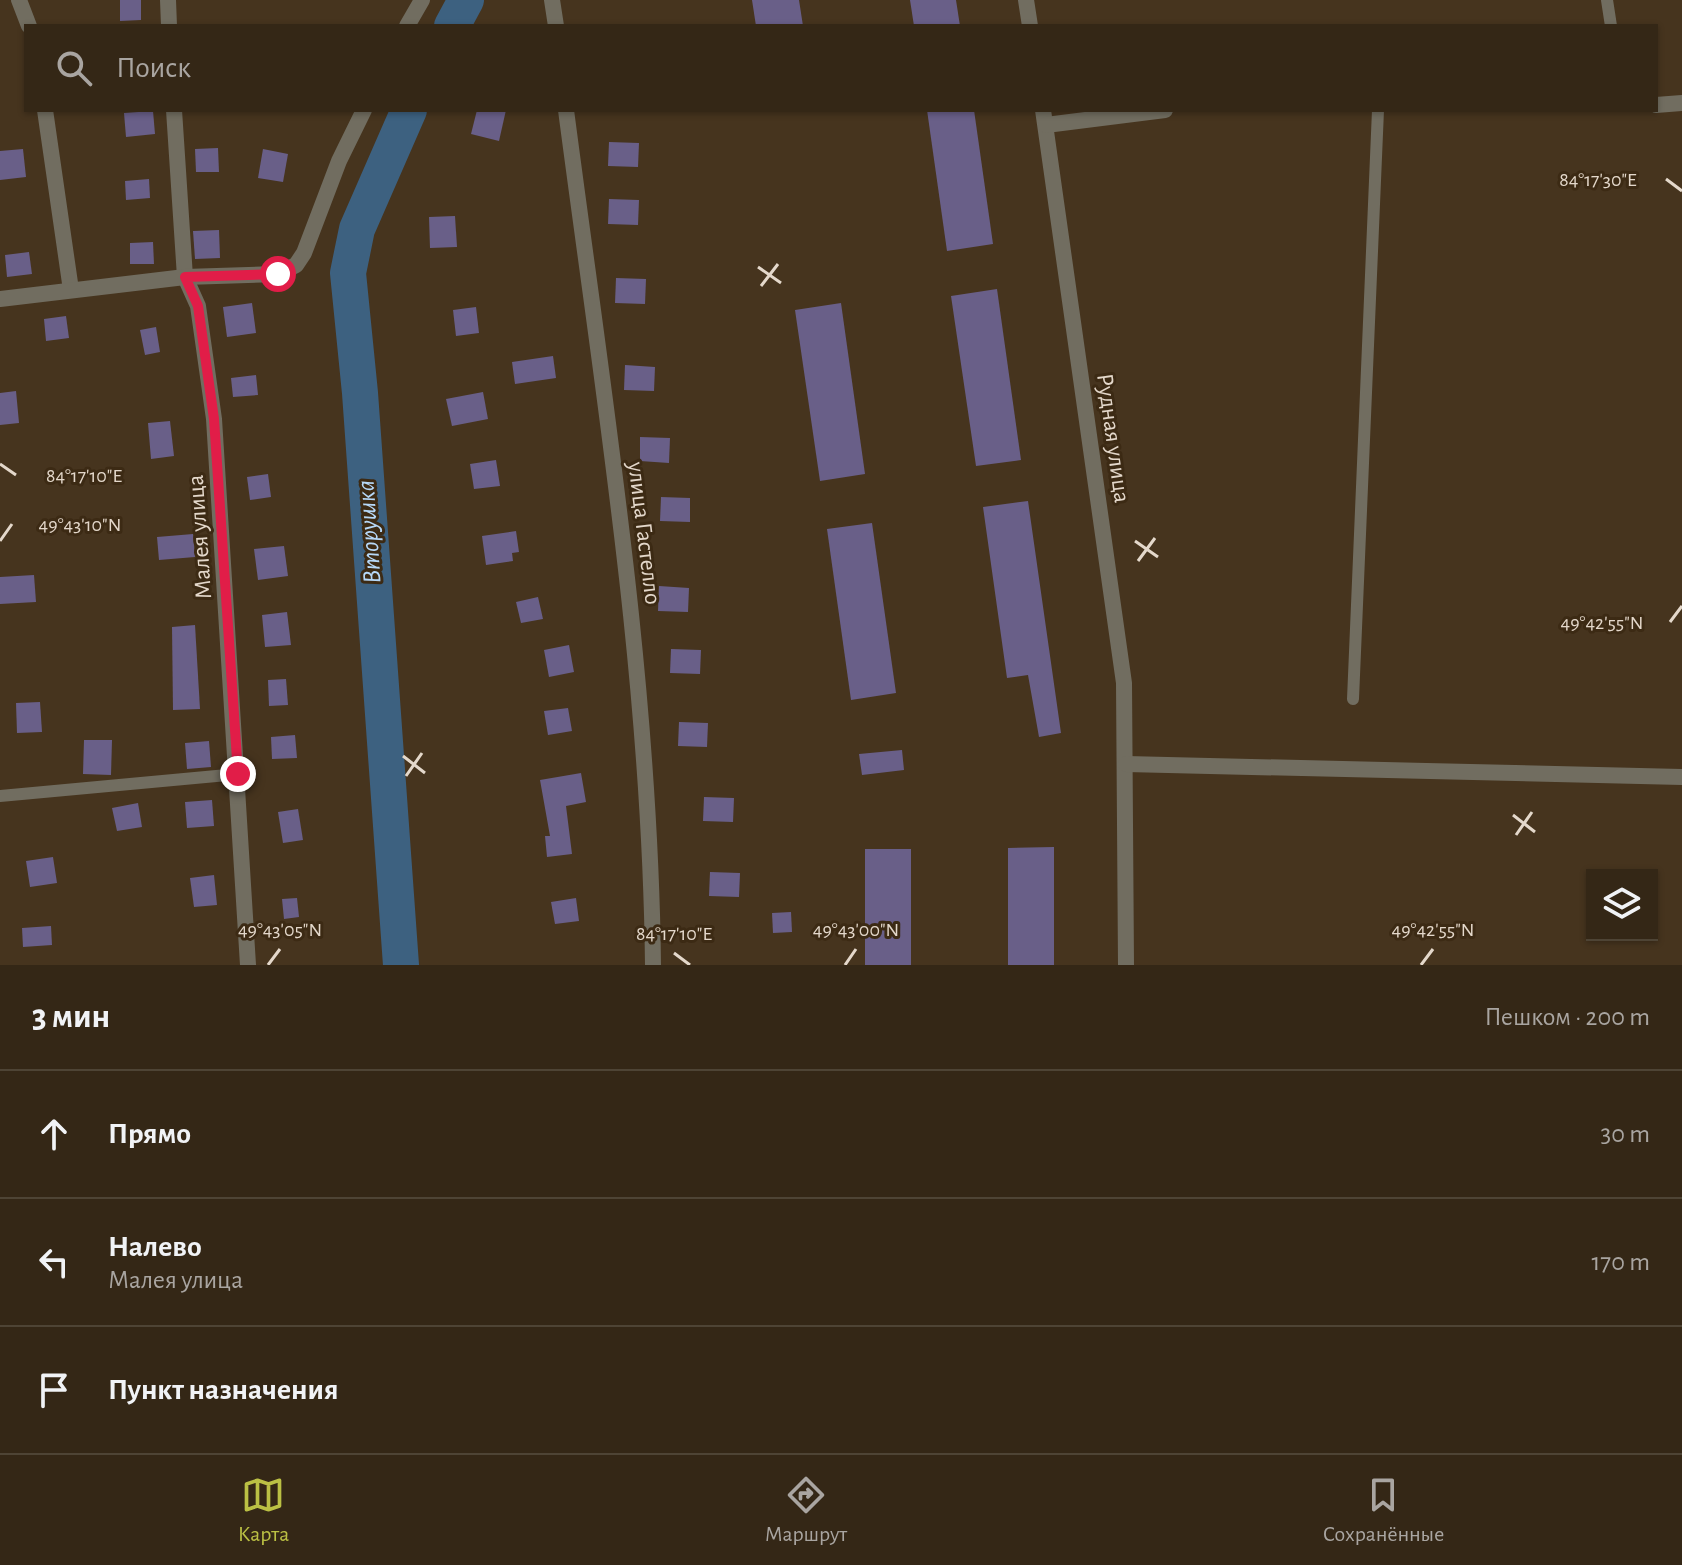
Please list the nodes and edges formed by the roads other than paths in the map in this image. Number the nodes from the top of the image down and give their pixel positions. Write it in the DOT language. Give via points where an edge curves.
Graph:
graph roads {
  1 [pos="19,0"];
  2 [pos="168,0"];
  3 [pos="422,0"];
  4 [pos="552,0"];
  5 [pos="1026,0"];
  6 [pos="1607,0"];
  7 [pos="28,24"];
  8 [pos="169,24"];
  9 [pos="408,24"];
  10 [pos="556,24"];
  11 [pos="1030,24"];
  12 [pos="1611,24"];
  13 [pos="1682,103"];
  14 [pos="1658,105"];
  15 [pos="45,112"];
  16 [pos="174,112"];
  17 [pos="363,112"];
  18 [pos="566,112"];
  19 [pos="1135,112"];
  20 [pos="1378,112"];
  21 [pos="1044,118"];
  22 [pos="185,277"];
  23 [pos="71,290"];
  24 [pos="0,299"];
  25 [pos="1353,699"];
  26 [pos="1126,764"];
  27 [pos="238,774"];
  28 [pos="1682,777"];
  29 [pos="0,796"];
  30 [pos="248,965"];
  31 [pos="653,965"];
  32 [pos="1126,965"];
  1 -- 7 [label="street"];
  2 -- 8 [label="street"];
  3 -- 9 [label="street"];
  4 -- 10 [label="street"];
  5 -- 11 [label="street"];
  6 -- 12 [label="lane"];
  13 -- 14 [label="street"];
  15 -- 23 [label="street"];
  16 -- 22 [label="street, Малея улица"];
  17 -- 22 [label="street" via="296,265 278,274"];
  18 -- 31 [label="street, улица Гастелло" via="639,677 650,815"];
  19 -- 21 [label="street"];
  20 -- 25 [label="lane"];
  21 -- 26 [label="street, Рудная улица" via="1124,683"];
  22 -- 23 [label="street"];
  22 -- 27 [label="street, Малея улица" via="198,306 214,419"];
  23 -- 24 [label="street"];
  26 -- 28 [label="street"];
  26 -- 32 [label="street, Рудная улица"];
  27 -- 29 [label="lane"];
  27 -- 30 [label="street, Малея улица"];
}
